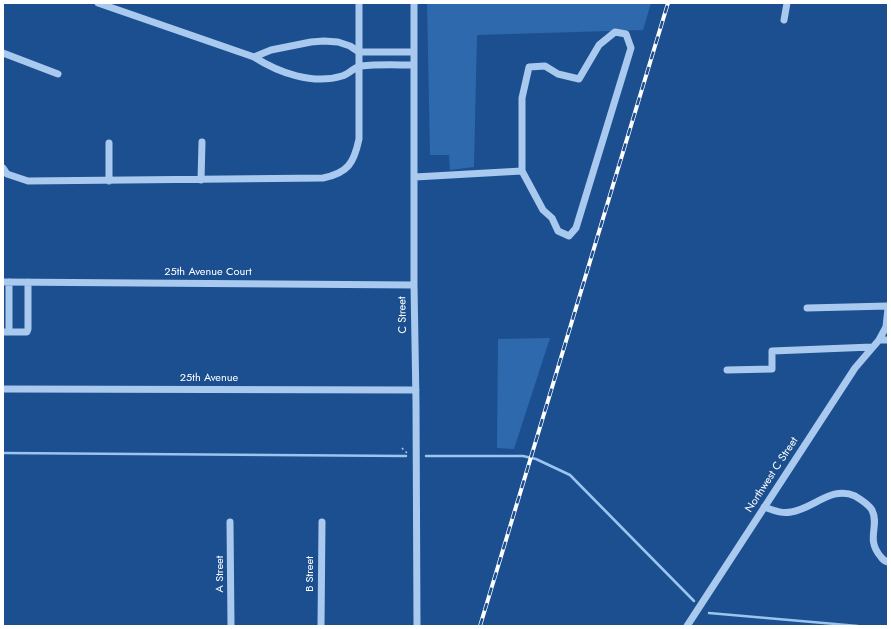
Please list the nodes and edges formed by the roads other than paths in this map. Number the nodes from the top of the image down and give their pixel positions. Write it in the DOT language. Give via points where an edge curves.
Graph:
graph roads {
  1 [pos="98,3"];
  2 [pos="359,3"];
  3 [pos="414,3"];
  4 [pos="787,3"];
  5 [pos="784,20"];
  6 [pos="359,52"];
  7 [pos="414,52"];
  8 [pos="3,53"];
  9 [pos="254,57"];
  10 [pos="414,65"];
  11 [pos="359,66"];
  12 [pos="58,74"];
  13 [pos="202,142"];
  14 [pos="109,143"];
  15 [pos="3,168"];
  16 [pos="522,171"];
  17 [pos="414,177"];
  18 [pos="201,180"];
  19 [pos="109,181"];
  20 [pos="6,282"];
  21 [pos="28,282"];
  22 [pos="414,285"];
  23 [pos="6,298"];
  24 [pos="888,307"];
  25 [pos="807,308"];
  26 [pos="6,332"];
  27 [pos="879,340"];
  28 [pos="888,340"];
  29 [pos="872,347"];
  30 [pos="727,370"];
  31 [pos="3,389"];
  32 [pos="416,390"];
  33 [pos="764,507"];
  34 [pos="230,522"];
  35 [pos="322,522"];
  36 [pos="888,562"];
  37 [pos="231,626"];
  38 [pos="321,626"];
  39 [pos="417,626"];
  40 [pos="687,626"];
  1 -- 9 [label="street"];
  2 -- 6 [label="street"];
  3 -- 7 [label="street, C Street"];
  4 -- 5 [label="street"];
  6 -- 7 [label="street"];
  6 -- 9 [label="street" via="338,42 311,42 271,50"];
  6 -- 11 [label="street"];
  7 -- 10 [label="street, C Street"];
  8 -- 12 [label="street"];
  9 -- 11 [label="street" via="277,70 316,79 342,77"];
  10 -- 11 [label="street"];
  10 -- 17 [label="street, C Street"];
  11 -- 18 [label="street" via="359,139 352,162 343,172 323,178"];
  13 -- 18 [label="street"];
  14 -- 19 [label="street"];
  15 -- 19 [label="street" via="7,174 28,181"];
  16 -- 16 [label="street" via="522,98 529,67 545,66 558,74 578,79 599,45 615,32 626,34 630,48 620,85 576,228 568,236 558,231 552,218 543,210"];
  16 -- 17 [label="street"];
  17 -- 22 [label="street, C Street"];
  18 -- 19 [label="street"];
  20 -- 21 [label="street, 25th Avenue Court"];
  20 -- 23 [label="street"];
  21 -- 22 [label="street, 25th Avenue Court"];
  21 -- 26 [label="street" via="28,329 26,332"];
  22 -- 32 [label="street, C Street"];
  23 -- 26 [label="street"];
  24 -- 25 [label="street"];
  24 -- 27 [label="street" via="886,327"];
  27 -- 28 [label="street"];
  27 -- 29 [label="street, Northwest C Street"];
  29 -- 30 [label="street" via="772,351 772,369"];
  29 -- 33 [label="street, Northwest C Street" via="855,368"];
  31 -- 32 [label="street, 25th Avenue"];
  32 -- 39 [label="street, C Street"];
  33 -- 36 [label="street" via="778,512 792,512 833,494 855,496 870,507 874,518 873,544 875,550"];
  33 -- 40 [label="street, Northwest C Street"];
  34 -- 37 [label="street, A Street"];
  35 -- 38 [label="street, B Street"];
}
